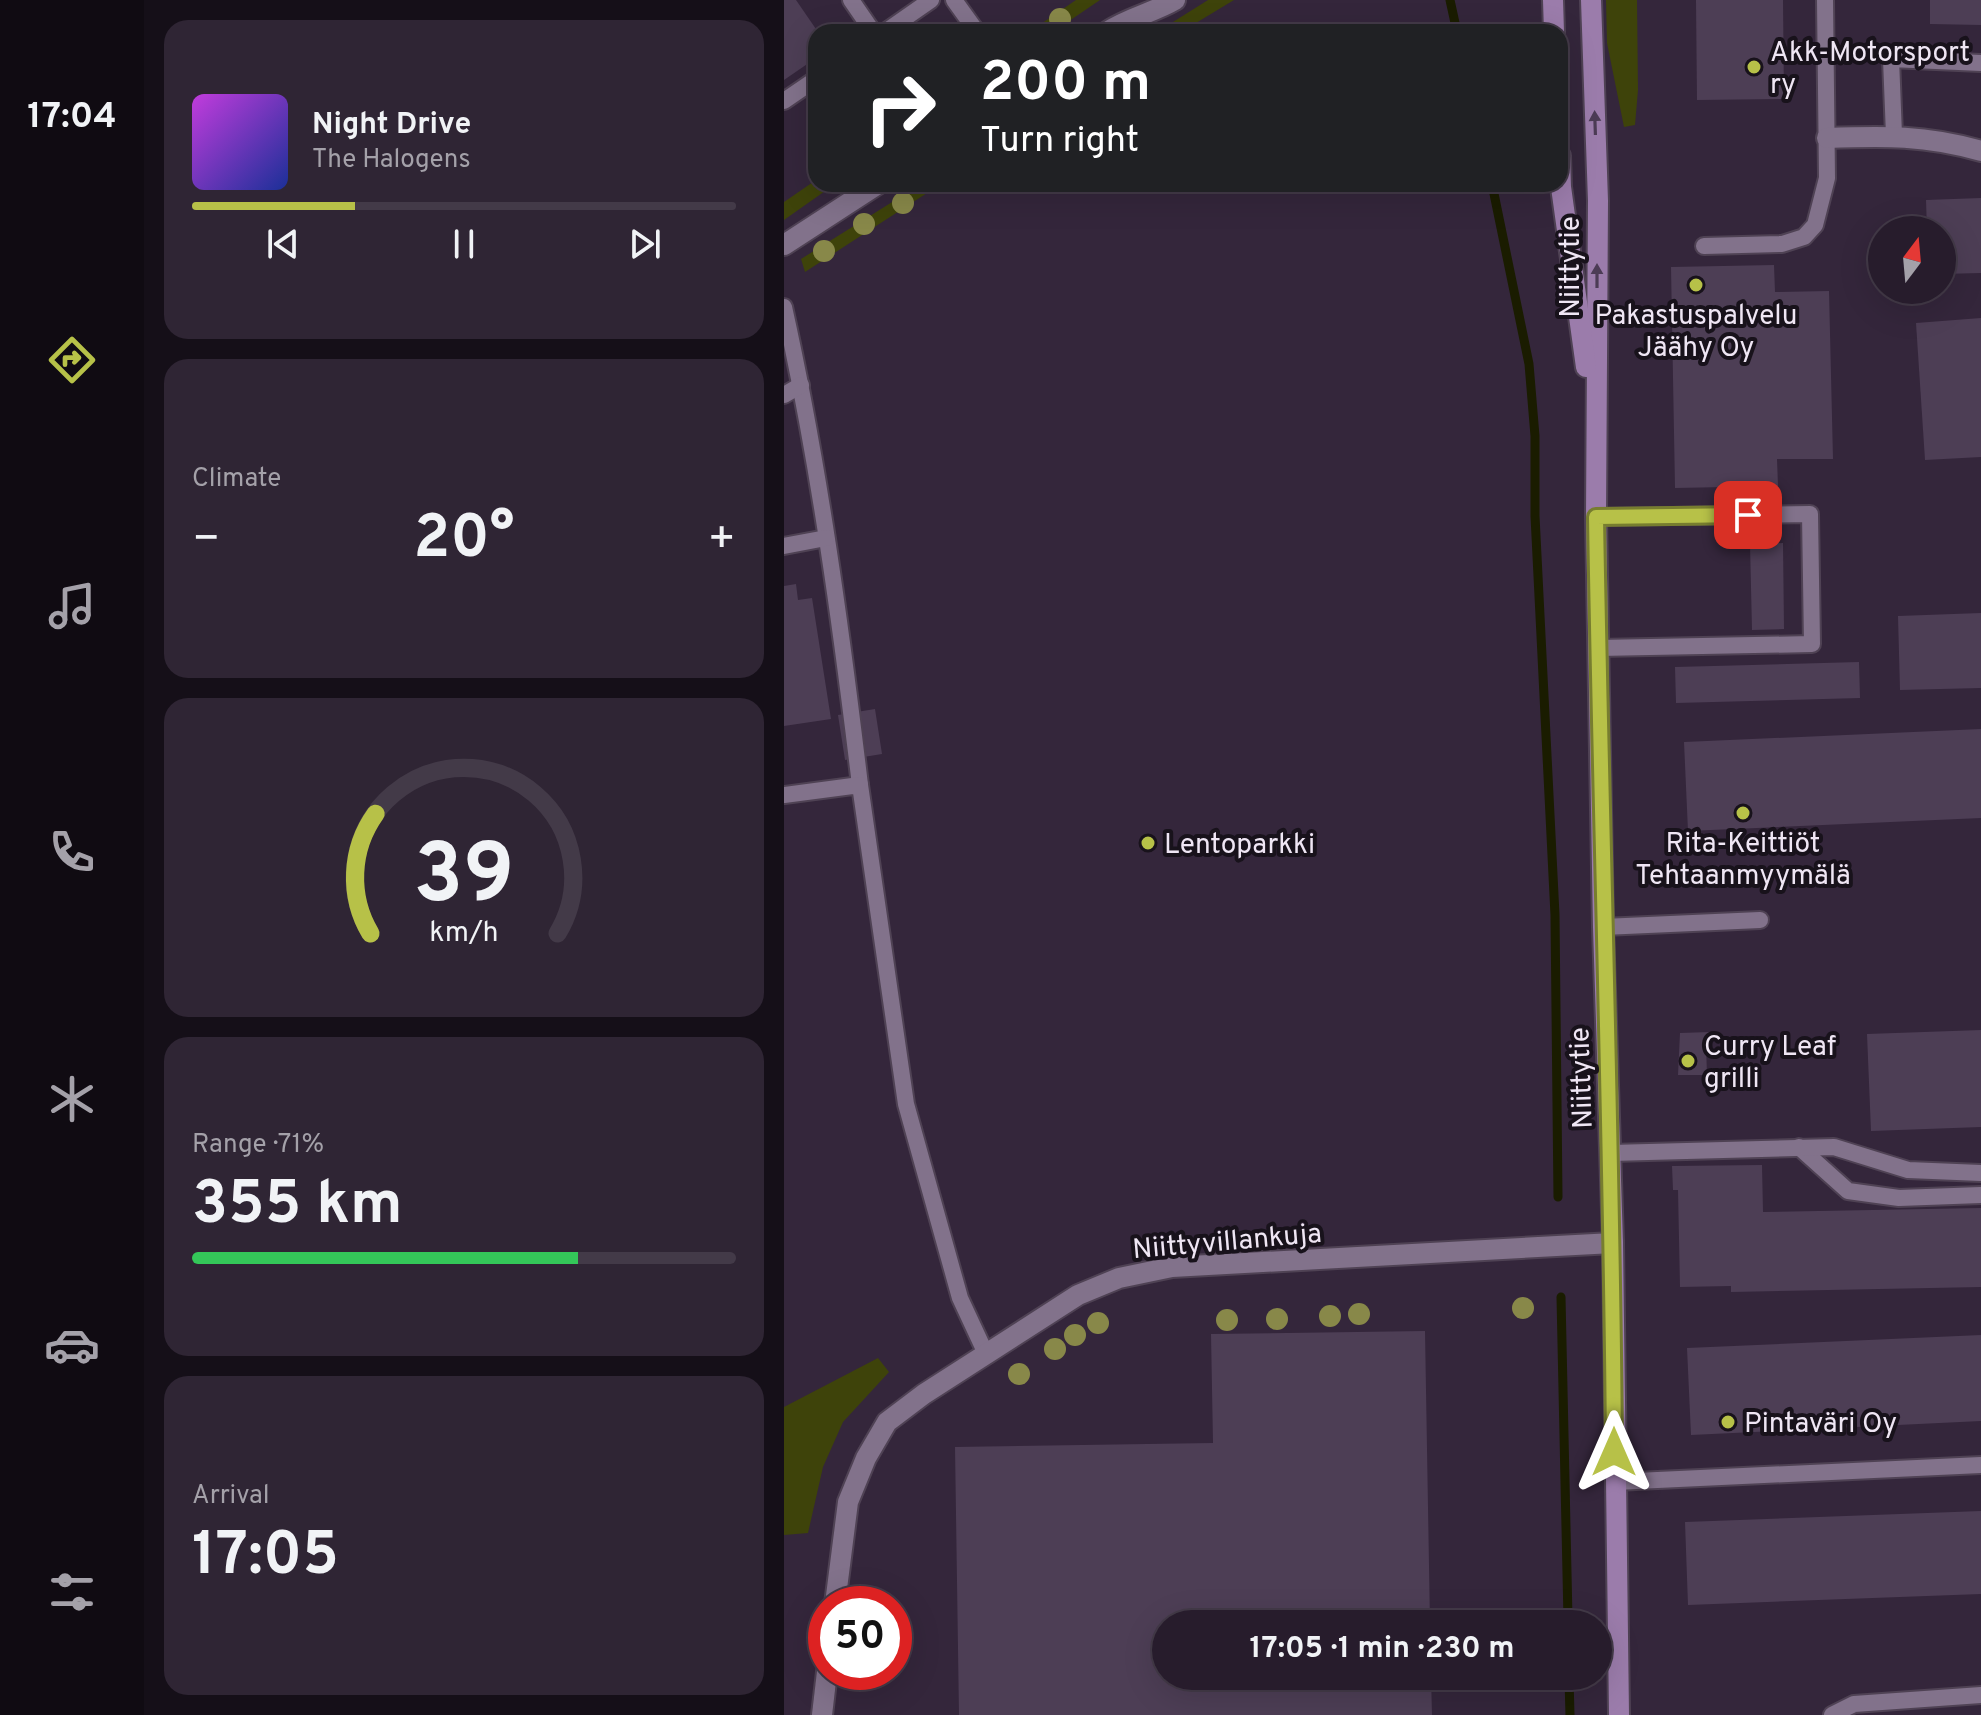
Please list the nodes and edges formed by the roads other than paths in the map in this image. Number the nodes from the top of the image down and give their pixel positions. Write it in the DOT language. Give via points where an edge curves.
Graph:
graph roads {
  1 [pos="851,0"];
  2 [pos="931,0"];
  3 [pos="954,0"];
  4 [pos="1136,0"];
  5 [pos="1175,0"];
  6 [pos="1553,0"];
  7 [pos="1591,0"];
  8 [pos="1825,0"];
  9 [pos="868,24"];
  10 [pos="896,24"];
  11 [pos="971,24"];
  12 [pos="1115,24"];
  13 [pos="1124,24"];
  14 [pos="1554,24"];
  15 [pos="1981,63"];
  16 [pos="808,84"];
  17 [pos="784,101"];
  18 [pos="1894,135"];
  19 [pos="1827,138"];
  20 [pos="1981,151"];
  21 [pos="866,192"];
  22 [pos="1562,192"];
  23 [pos="784,245"];
  24 [pos="1704,246"];
  25 [pos="784,307"];
  26 [pos="801,385"];
  27 [pos="784,395"];
  28 [pos="1596,438"];
  29 [pos="1596,517"];
  30 [pos="826,538"];
  31 [pos="784,546"];
  32 [pos="1598,648"];
  33 [pos="860,785"];
  34 [pos="784,795"];
  35 [pos="1760,920"];
  36 [pos="1603,927"];
  37 [pos="1799,1147"];
  38 [pos="1611,1153"];
  39 [pos="1981,1173"];
  40 [pos="1981,1195"];
  41 [pos="1613,1243"];
  42 [pos="986,1354"];
  43 [pos="1981,1465"];
  44 [pos="1615,1482"];
  45 [pos="837,1586"];
  46 [pos="825,1690"];
  47 [pos="1981,1695"];
  48 [pos="822,1715"];
  49 [pos="1619,1715"];
  50 [pos="1832,1715"];
  1 -- 9 [label="lane"];
  2 -- 10 [label="lane"];
  3 -- 11 [label="lane"];
  4 -- 12 [label="street"];
  5 -- 13 [label="street"];
  6 -- 14 [label="main road"];
  28 -- 7 [label="main road, Niittytie, one-way" via="1598,201"];
  8 -- 19 [label="lane"];
  15 -- 18 [label="lane" via="1891,59"];
  16 -- 17 [label="lane"];
  18 -- 19 [label="street"];
  18 -- 20 [label="street"];
  19 -- 24 [label="lane" via="1827,178 1815,225 1804,237 1782,244"];
  21 -- 23 [label="street"];
  22 -- 28 [label="main road, Niittytie"];
  25 -- 26 [label="lane"];
  26 -- 27 [label="lane"];
  26 -- 30 [label="lane"];
  28 -- 29 [label="main road, Niittytie"];
  29 -- 32 [label="main road, Niittytie"];
  29 -- 32 [label="lane" via="1810,514 1812,644"];
  30 -- 31 [label="lane"];
  30 -- 33 [label="lane"];
  32 -- 36 [label="main road, Niittytie"];
  33 -- 34 [label="lane"];
  33 -- 42 [label="lane" via="906,1104 960,1298"];
  35 -- 36 [label="lane"];
  36 -- 38 [label="main road, Niittytie"];
  37 -- 38 [label="lane"];
  37 -- 39 [label="lane" via="1834,1147 1908,1170"];
  37 -- 40 [label="lane" via="1848,1191 1899,1198"];
  38 -- 41 [label="main road, Niittytie"];
  41 -- 42 [label="street, Niittyvillankuja" via="1172,1267 1119,1278 1078,1295"];
  41 -- 44 [label="main road, Niittytie"];
  42 -- 45 [label="street, Niittyvillankuja" via="887,1422 848,1502"];
  43 -- 44 [label="lane"];
  44 -- 49 [label="main road, Niittytie"];
  46 -- 48 [label="street"];
  47 -- 50 [label="lane" via="1854,1704"];
}
